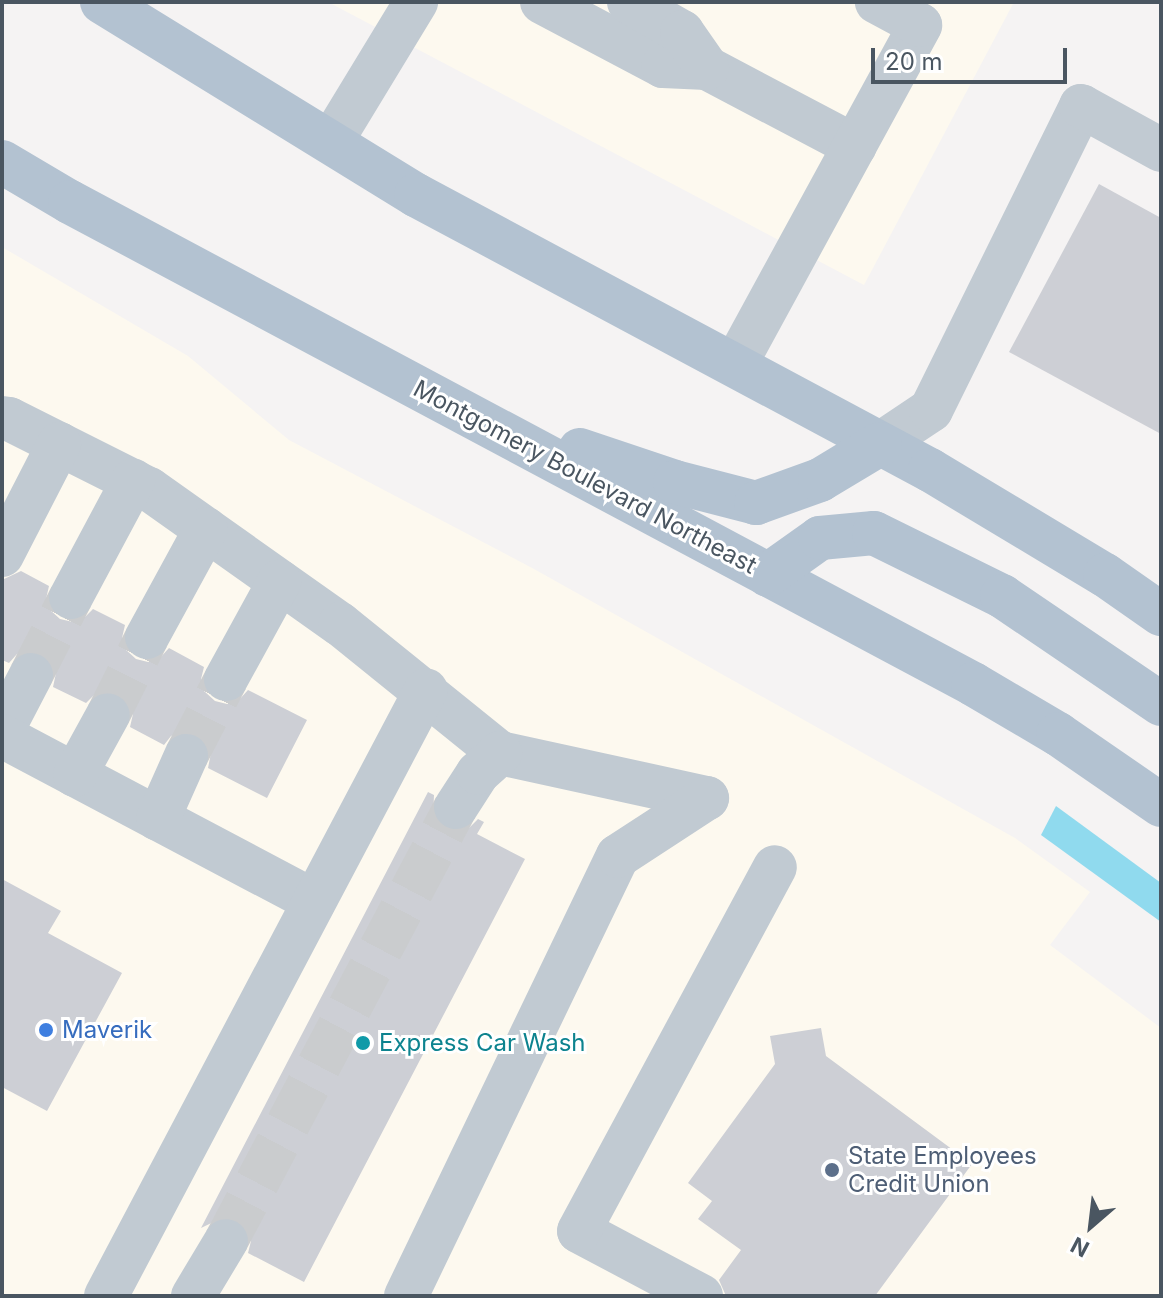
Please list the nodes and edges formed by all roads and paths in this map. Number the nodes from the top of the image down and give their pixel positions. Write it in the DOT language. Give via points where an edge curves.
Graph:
graph roads {
  1 [pos="102,2"];
  2 [pos="416,2"];
  3 [pos="542,2"];
  4 [pos="629,2"];
  5 [pos="877,2"];
  6 [pos="707,68"];
  7 [pos="331,142"];
  8 [pos="855,146"];
  9 [pos="1161,150"];
  10 [pos="2,162"];
  11 [pos="735,365"];
  12 [pos="2,418"];
  13 [pos="504,433"];
  14 [pos="59,444"];
  15 [pos="880,444"];
  16 [pos="133,481"];
  17 [pos="206,529"];
  18 [pos="2,555"];
  19 [pos="768,575"];
  20 [pos="279,582"];
  21 [pos="71,597"];
  22 [pos="1161,614"];
  23 [pos="147,637"];
  24 [pos="31,675"];
  25 [pos="226,679"];
  26 [pos="426,690"];
  27 [pos="1161,704"];
  28 [pos="108,715"];
  29 [pos="2,734"];
  30 [pos="500,753"];
  31 [pos="186,756"];
  32 [pos="75,775"];
  33 [pos="1161,805"];
  34 [pos="456,807"];
  35 [pos="158,819"];
  36 [pos="775,867"];
  37 [pos="314,901"];
  38 [pos="226,1241"];
  39 [pos="106,1296"];
  40 [pos="193,1296"];
  41 [pos="406,1296"];
  42 [pos="701,1296"];
  1 -- 7 [label="main road"];
  2 -- 7 [label="lane"];
  3 -- 6 [label="lane" via="663,66"];
  4 -- 6 [label="lane" via="682,32"];
  5 -- 8 [label="lane" via="920,25"];
  6 -- 8 [label="lane"];
  7 -- 11 [label="main road" via="416,195"];
  8 -- 11 [label="lane"];
  9 -- 15 [label="lane" via="1081,106 931,410"];
  10 -- 13 [label="main road, Montgomery Boulevard Northeast"];
  11 -- 15 [label="main road"];
  12 -- 14 [label="lane"];
  13 -- 15 [label="main road" via="756,503 820,480"];
  13 -- 19 [label="main road, Montgomery Boulevard Northeast"];
  14 -- 16 [label="lane"];
  14 -- 18 [label="lane"];
  15 -- 22 [label="main road" via="1105,575"];
  16 -- 17 [label="lane"];
  16 -- 21 [label="lane"];
  17 -- 20 [label="lane"];
  17 -- 23 [label="lane"];
  19 -- 27 [label="main road" via="820,538 874,533 1002,596"];
  19 -- 33 [label="main road, Montgomery Boulevard Northeast" via="973,684"];
  20 -- 25 [label="lane"];
  20 -- 26 [label="lane"];
  24 -- 29 [label="lane"];
  26 -- 30 [label="lane"];
  26 -- 37 [label="lane"];
  28 -- 32 [label="lane"];
  29 -- 32 [label="lane"];
  30 -- 34 [label="lane" via="478,773"];
  30 -- 41 [label="lane" via="707,798 618,856"];
  31 -- 35 [label="lane"];
  32 -- 35 [label="lane"];
  35 -- 37 [label="lane"];
  36 -- 42 [label="lane" via="579,1231"];
  37 -- 39 [label="lane"];
  38 -- 40 [label="lane"];
}
